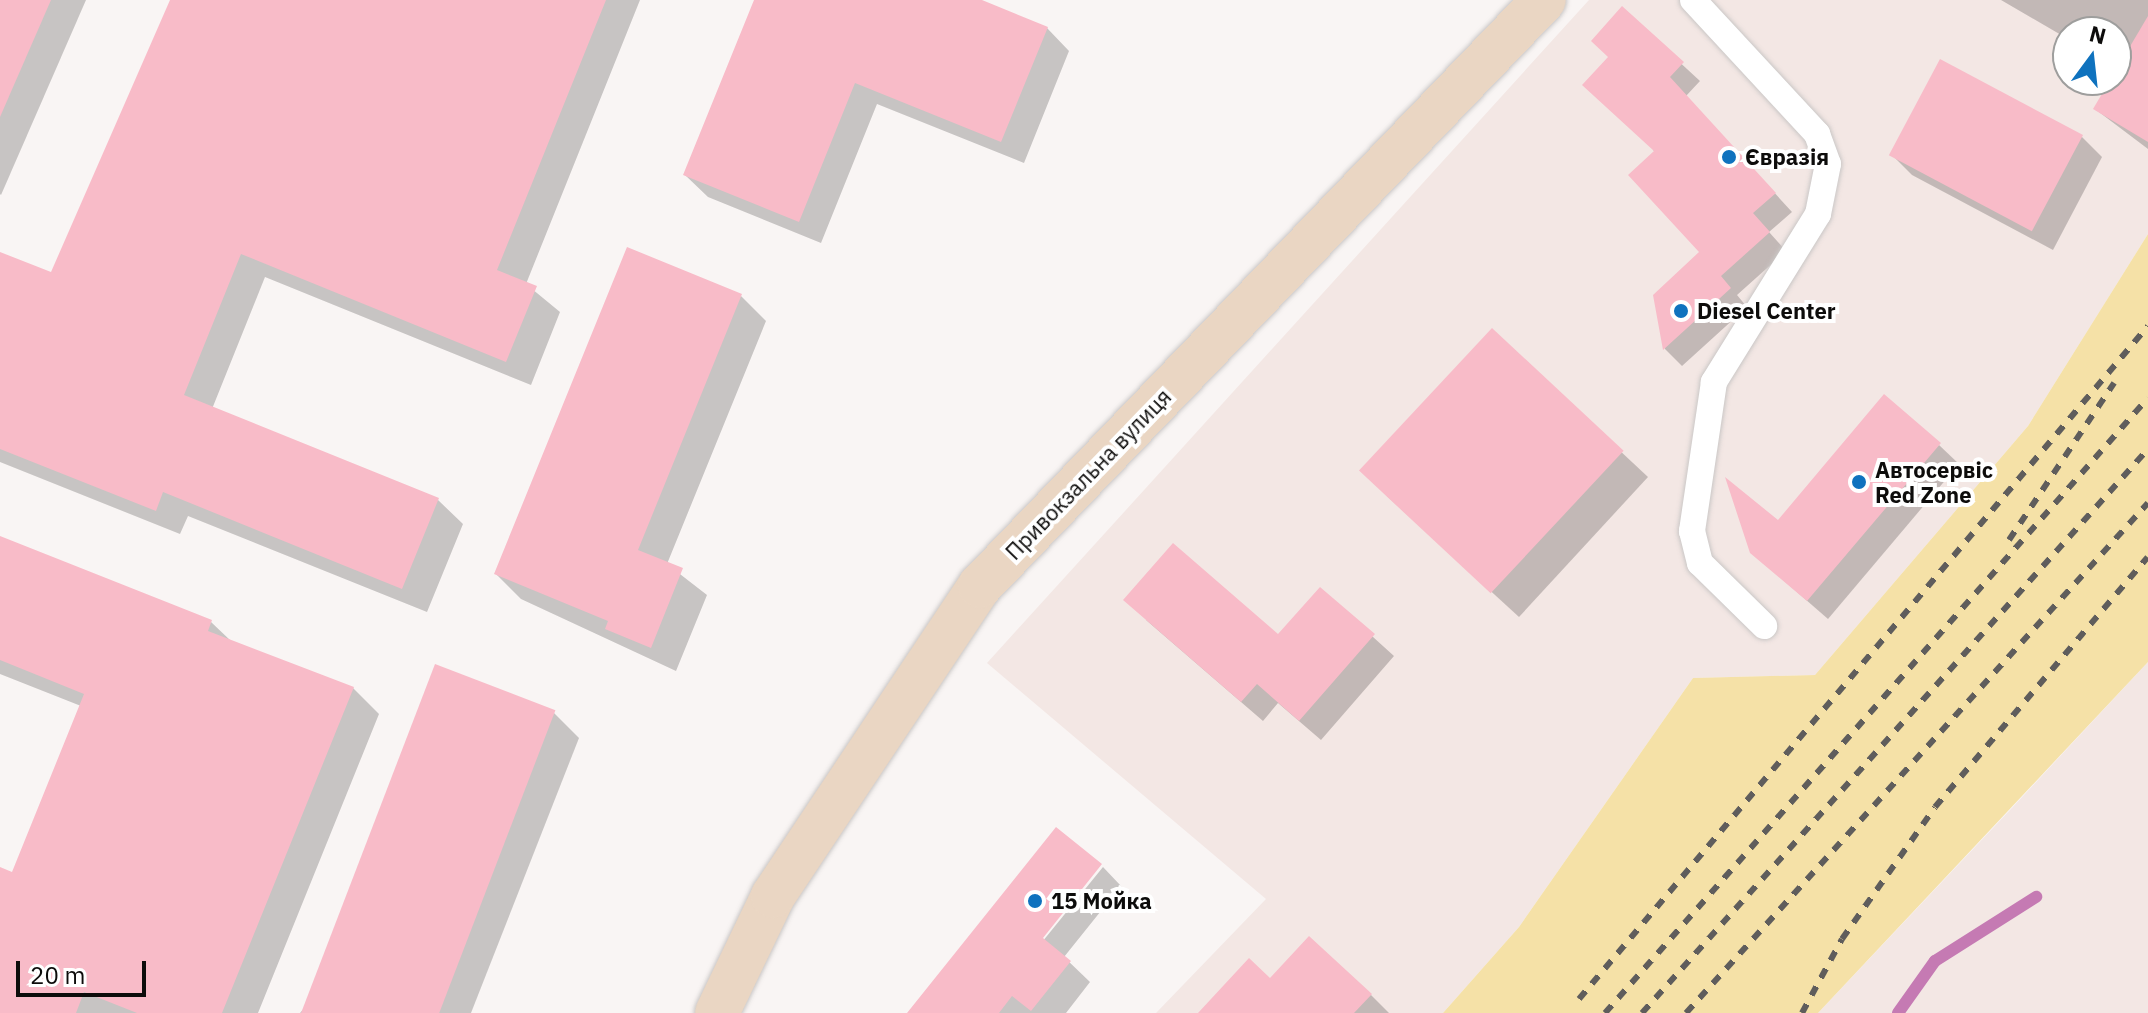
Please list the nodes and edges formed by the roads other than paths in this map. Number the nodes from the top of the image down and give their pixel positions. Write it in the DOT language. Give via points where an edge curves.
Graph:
graph roads {
  1 [pos="1544,0"];
  2 [pos="1693,0"];
  3 [pos="1764,626"];
  4 [pos="717,1013"];
  1 -- 4 [label="main road, Привокзальна вулиця" via="980,586 773,896"];
  2 -- 3 [label="lane" via="1817,134 1828,164 1818,214 1714,382 1692,531 1700,563"];
}
